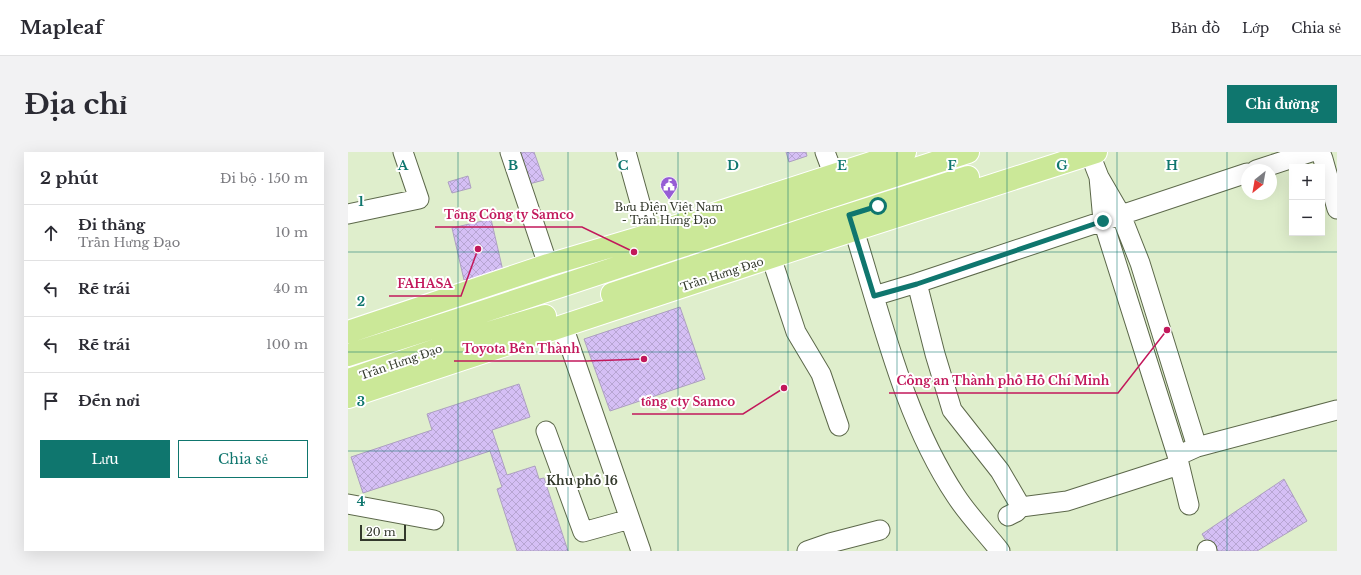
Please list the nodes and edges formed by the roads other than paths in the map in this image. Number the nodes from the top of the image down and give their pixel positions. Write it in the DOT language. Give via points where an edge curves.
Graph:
graph roads {
  1 [pos="403,152"];
  2 [pos="510,152"];
  3 [pos="626,152"];
  4 [pos="825,152"];
  5 [pos="905,152"];
  6 [pos="968,152"];
  7 [pos="1311,152"];
  8 [pos="1317,152"];
  9 [pos="1092,153"];
  10 [pos="934,157"];
  11 [pos="1044,158"];
  12 [pos="1274,164"];
  13 [pos="1241,175"];
  14 [pos="1099,177"];
  15 [pos="837,184"];
  16 [pos="1337,209"];
  17 [pos="348,214"];
  18 [pos="1121,215"];
  19 [pos="1103,221"];
  20 [pos="851,222"];
  21 [pos="649,235"];
  22 [pos="769,250"];
  23 [pos="579,255"];
  24 [pos="1140,263"];
  25 [pos="548,265"];
  26 [pos="1118,270"];
  27 [pos="587,278"];
  28 [pos="917,284"];
  29 [pos="555,288"];
  30 [pos="874,296"];
  31 [pos="436,302"];
  32 [pos="1152,304"];
  33 [pos="1131,312"];
  34 [pos="560,319"];
  35 [pos="374,323"];
  36 [pos="444,324"];
  37 [pos="348,332"];
  38 [pos="381,345"];
  39 [pos="454,352"];
  40 [pos="348,355"];
  41 [pos="1168,355"];
  42 [pos="1147,361"];
  43 [pos="391,374"];
  44 [pos="348,380"];
  45 [pos="348,397"];
  46 [pos="1184,404"];
  47 [pos="1162,408"];
  48 [pos="1337,410"];
  49 [pos="839,426"];
  50 [pos="546,431"];
  51 [pos="1197,448"];
  52 [pos="1178,460"];
  53 [pos="348,504"];
  54 [pos="1189,504"];
  55 [pos="630,519"];
  56 [pos="434,520"];
  57 [pos="880,530"];
  58 [pos="832,547"];
  59 [pos="641,551"];
  60 [pos="807,551"];
  61 [pos="1000,551"];
  1 -- 17 [label="street" via="420,199"];
  2 -- 25 [label="street"];
  3 -- 21 [label="street"];
  4 -- 15 [label="street"];
  5 -- 15 [label="main road, Trần Hưng Đạo"];
  6 -- 10 [label="main road, Trần Hưng Đạo"];
  7 -- 12 [label="street"];
  8 -- 16 [label="street" via="1324,159"];
  9 -- 11 [label="main road, Trần Hưng Đạo"];
  9 -- 14 [label="street"];
  10 -- 15 [label="main road, Trần Hưng Đạo"];
  11 -- 20 [label="main road, Trần Hưng Đạo" via="972,184"];
  13 -- 18 [label="street"];
  14 -- 18 [label="street"];
  14 -- 19 [label="street"];
  15 -- 20 [label="main road"];
  15 -- 21 [label="main road, Trần Hưng Đạo"];
  15 -- 27 [label="main road, Trần Hưng Đạo"];
  18 -- 19 [label="street"];
  18 -- 24 [label="street"];
  19 -- 26 [label="street"];
  19 -- 28 [label="street"];
  20 -- 22 [label="main road, Trần Hưng Đạo"];
  20 -- 30 [label="street"];
  21 -- 23 [label="main road, Trần Hưng Đạo"];
  22 -- 34 [label="main road, Trần Hưng Đạo"];
  22 -- 49 [label="street" via="796,332 821,374"];
  23 -- 25 [label="main road, Trần Hưng Đạo"];
  23 -- 27 [label="main road"];
  24 -- 26 [label="street"];
  24 -- 32 [label="street"];
  25 -- 29 [label="main road"];
  25 -- 31 [label="main road, Trần Hưng Đạo"];
  26 -- 33 [label="street"];
  27 -- 29 [label="main road, Trần Hưng Đạo"];
  28 -- 30 [label="street"];
  28 -- 52 [label="street" via="952,410 1000,471 1015,512 1067,501"];
  29 -- 36 [label="main road, Trần Hưng Đạo"];
  30 -- 61 [label="street" via="913,415 926,444 957,497"];
  31 -- 35 [label="main road, Trần Hưng Đạo"];
  31 -- 36 [label="main road"];
  32 -- 33 [label="street"];
  32 -- 41 [label="street"];
  33 -- 42 [label="street"];
  34 -- 39 [label="main road, Trần Hưng Đạo"];
  34 -- 55 [label="street"];
  35 -- 37 [label="main road, Trần Hưng Đạo"];
  35 -- 38 [label="main road"];
  36 -- 38 [label="main road, Trần Hưng Đạo"];
  36 -- 39 [label="main road"];
  38 -- 40 [label="main road, Trần Hưng Đạo"];
  39 -- 43 [label="main road, Trần Hưng Đạo"];
  41 -- 42 [label="street"];
  41 -- 46 [label="street"];
  42 -- 47 [label="street"];
  43 -- 44 [label="main road, Trần Hưng Đạo"];
  43 -- 45 [label="main road, Trần Hưng Đạo"];
  46 -- 47 [label="street"];
  46 -- 51 [label="street"];
  47 -- 52 [label="street"];
  48 -- 51 [label="street"];
  50 -- 55 [label="street" via="583,532"];
  51 -- 52 [label="street"];
  52 -- 54 [label="street"];
  53 -- 56 [label="street"];
  55 -- 59 [label="street"];
  57 -- 58 [label="street"];
  58 -- 60 [label="street"];
}
